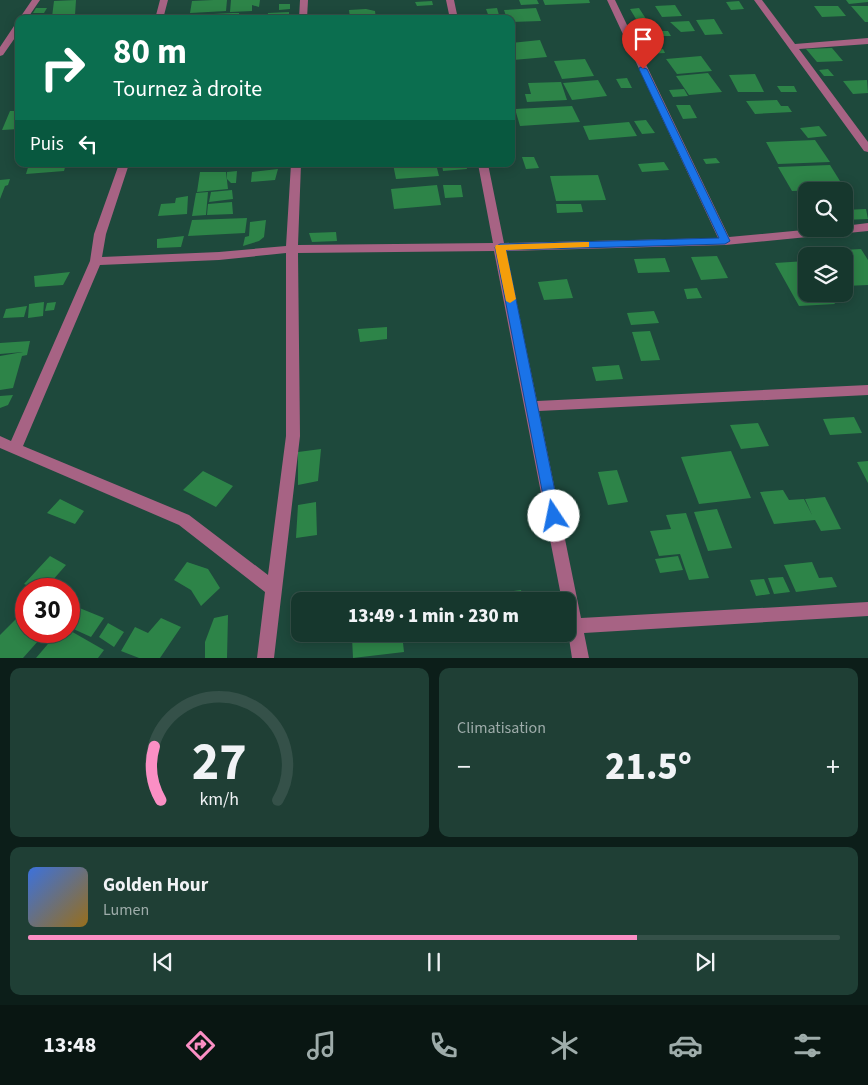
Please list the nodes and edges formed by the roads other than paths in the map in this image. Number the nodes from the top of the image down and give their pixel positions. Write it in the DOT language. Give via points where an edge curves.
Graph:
graph roads {
  1 [pos="36,0"];
  2 [pos="164,0"];
  3 [pos="304,0"];
  4 [pos="450,0"];
  5 [pos="611,0"];
  6 [pos="758,0"];
  7 [pos="26,15"];
  8 [pos="161,15"];
  9 [pos="303,15"];
  10 [pos="453,15"];
  11 [pos="15,31"];
  12 [pos="868,41"];
  13 [pos="793,47"];
  14 [pos="0,53"];
  15 [pos="868,149"];
  16 [pos="123,167"];
  17 [pos="296,167"];
  18 [pos="484,167"];
  19 [pos="868,227"];
  20 [pos="725,241"];
  21 [pos="500,247"];
  22 [pos="292,249"];
  23 [pos="96,260"];
  24 [pos="868,390"];
  25 [pos="532,406"];
  26 [pos="0,442"];
  27 [pos="15,448"];
  28 [pos="272,588"];
  29 [pos="569,592"];
  30 [pos="868,609"];
  31 [pos="576,626"];
  32 [pos="265,658"];
  33 [pos="581,658"];
  1 -- 7 [label="street"];
  2 -- 8 [label="street"];
  3 -- 9 [label="street"];
  4 -- 10 [label="street"];
  5 -- 20 [label="street"];
  6 -- 13 [label="street"];
  11 -- 14 [label="street"];
  12 -- 13 [label="street"];
  13 -- 15 [label="street"];
  16 -- 23 [label="street" via="100,234"];
  17 -- 22 [label="street"];
  18 -- 21 [label="street"];
  19 -- 20 [label="street"];
  20 -- 21 [label="street"];
  21 -- 22 [label="street"];
  21 -- 25 [label="street"];
  22 -- 23 [label="street" via="219,256"];
  22 -- 28 [label="street" via="292,436"];
  23 -- 27 [label="street"];
  24 -- 25 [label="street"];
  25 -- 29 [label="street"];
  26 -- 27 [label="street"];
  27 -- 28 [label="street" via="184,520"];
  28 -- 32 [label="street"];
  30 -- 31 [label="street"];
  31 -- 33 [label="street"];
}
